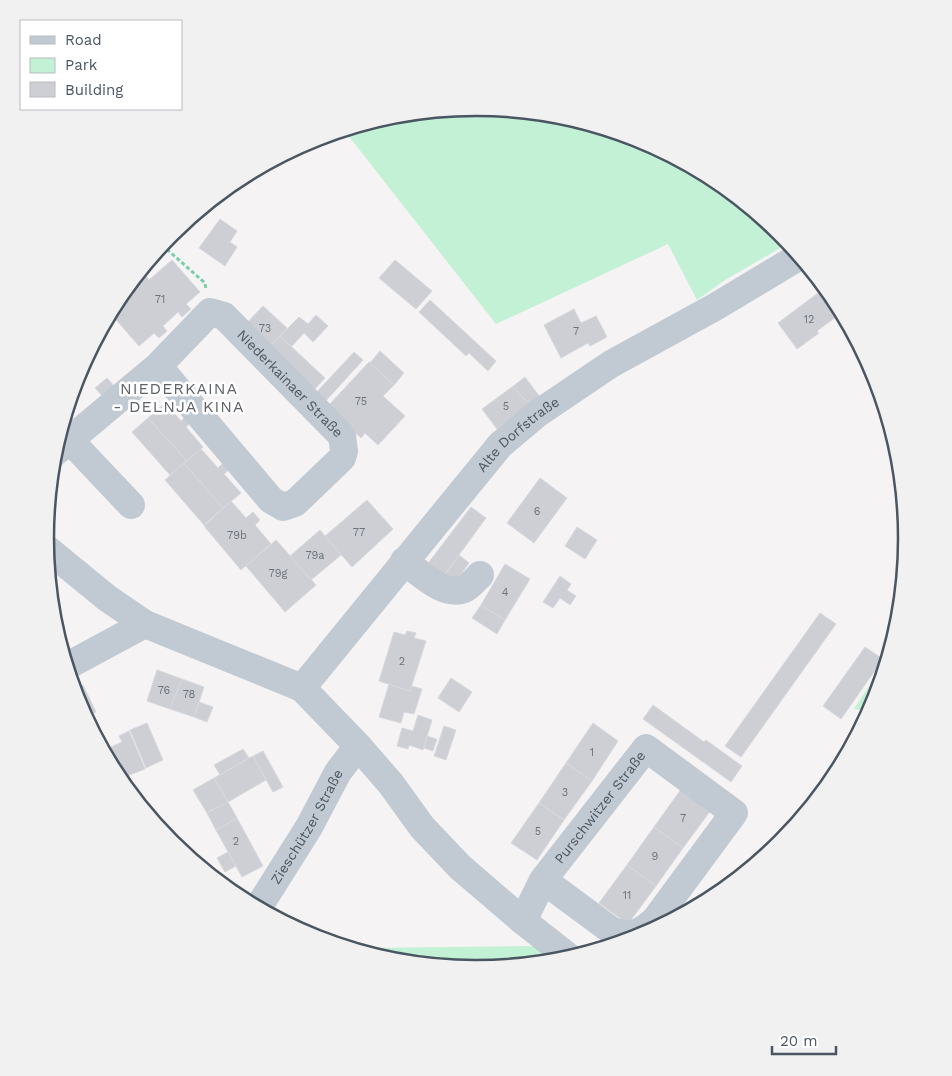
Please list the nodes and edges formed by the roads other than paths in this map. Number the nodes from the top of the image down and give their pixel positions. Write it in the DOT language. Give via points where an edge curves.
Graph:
graph roads {
  1 [pos="793,260"];
  2 [pos="158,366"];
  3 [pos="66,439"];
  4 [pos="64,445"];
  5 [pos="131,506"];
  6 [pos="55,555"];
  7 [pos="404,561"];
  8 [pos="480,575"];
  9 [pos="145,624"];
  10 [pos="73,663"];
  11 [pos="302,688"];
  12 [pos="358,746"];
  13 [pos="544,880"];
  14 [pos="262,902"];
  15 [pos="523,921"];
  16 [pos="654,921"];
  17 [pos="622,934"];
  18 [pos="561,951"];
  1 -- 7 [label="street, Alte Dorfstraße" via="611,364 537,414 500,444"];
  2 -- 2 [label="street, Niederkainaer Straße" via="210,312 224,316 342,436 342,458 295,503 284,507 271,500"];
  2 -- 3 [label="street"];
  4 -- 5 [label="street" via="79,450"];
  6 -- 9 [label="street"];
  7 -- 8 [label="street" via="443,589 454,592 467,588"];
  7 -- 11 [label="street, Alte Dorfstraße"];
  9 -- 10 [label="street"];
  9 -- 11 [label="street"];
  11 -- 12 [label="street"];
  12 -- 14 [label="street, Zieschützer Straße" via="338,772 309,827"];
  12 -- 15 [label="street" via="428,834 460,868"];
  13 -- 15 [label="street, Purschwitzer Straße"];
  13 -- 16 [label="street, Purschwitzer Straße" via="646,748 734,813"];
  13 -- 17 [label="street, Purschwitzer Straße" via="612,931"];
  15 -- 18 [label="street"];
}
